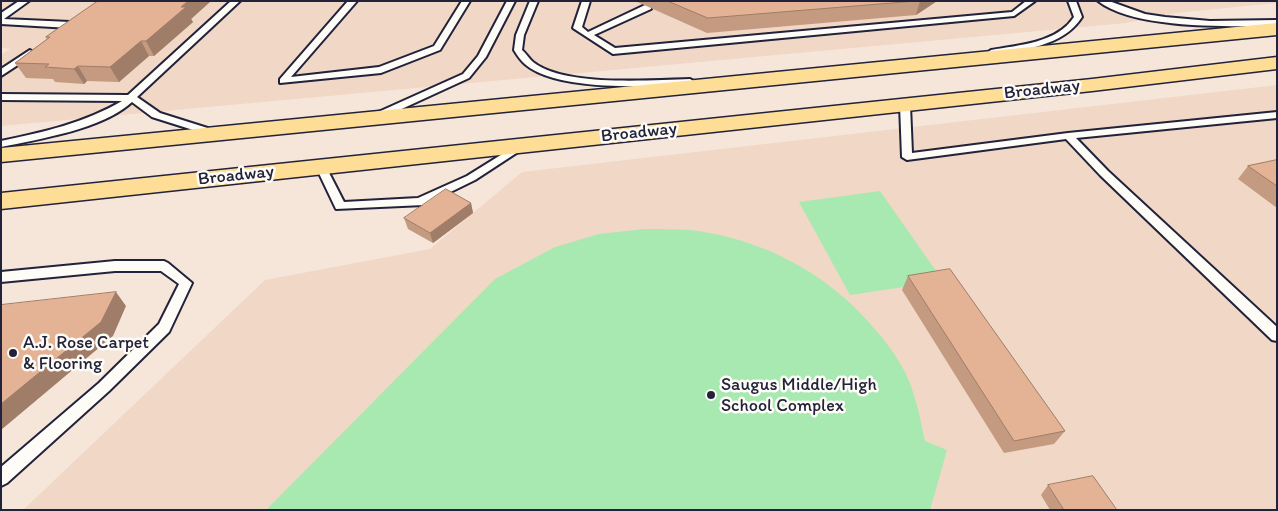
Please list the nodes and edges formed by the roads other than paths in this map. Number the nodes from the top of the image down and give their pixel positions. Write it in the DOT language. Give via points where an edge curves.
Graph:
graph roads {
  1 [pos="25,1"];
  2 [pos="236,1"];
  3 [pos="354,1"];
  4 [pos="466,1"];
  5 [pos="511,1"];
  6 [pos="534,1"];
  7 [pos="586,1"];
  8 [pos="1031,1"];
  9 [pos="1072,1"];
  10 [pos="1102,1"];
  11 [pos="648,7"];
  12 [pos="1,19"];
  13 [pos="1277,23"];
  14 [pos="1277,30"];
  15 [pos="588,35"];
  16 [pos="54,36"];
  17 [pos="39,46"];
  18 [pos="956,62"];
  19 [pos="1277,63"];
  20 [pos="1,73"];
  21 [pos="743,82"];
  22 [pos="1,97"];
  23 [pos="132,98"];
  24 [pos="905,105"];
  25 [pos="1277,115"];
  26 [pos="370,119"];
  27 [pos="215,134"];
  28 [pos="1068,136"];
  29 [pos="1,144"];
  30 [pos="520,146"];
  31 [pos="1,155"];
  32 [pos="320,167"];
  33 [pos="7,204"];
  34 [pos="1,277"];
  35 [pos="1277,336"];
  36 [pos="1,478"];
  1 -- 12 [label="lane"];
  2 -- 23 [label="lane"];
  3 -- 4 [label="lane" via="283,82 381,70 437,48"];
  5 -- 26 [label="lane" via="482,57 466,76"];
  6 -- 21 [label="lane" via="520,35 518,50 524,60 544,72 589,81"];
  7 -- 15 [label="lane" via="577,28"];
  8 -- 15 [label="lane" via="1014,14 613,50"];
  9 -- 18 [label="lane" via="1078,17 1064,33"];
  10 -- 13 [label="lane" via="1132,14 1169,20"];
  11 -- 15 [label="lane"];
  12 -- 16 [label="lane" via="73,22"];
  14 -- 18 [label="highway, Broadway"];
  17 -- 20 [label="lane"];
  18 -- 21 [label="highway, Broadway"];
  19 -- 24 [label="highway, Broadway"];
  21 -- 26 [label="highway, Broadway"];
  22 -- 23 [label="lane"];
  23 -- 27 [label="lane" via="156,115"];
  23 -- 29 [label="lane" via="106,114 62,131"];
  24 -- 28 [label="lane" via="907,157"];
  24 -- 30 [label="highway, Broadway"];
  25 -- 28 [label="lane"];
  26 -- 27 [label="highway, Broadway"];
  27 -- 31 [label="highway, Broadway"];
  28 -- 35 [label="lane"];
  30 -- 32 [label="highway, Broadway"];
  30 -- 32 [label="lane" via="471,178 420,202 340,206"];
  32 -- 33 [label="highway, Broadway"];
  34 -- 36 [label="lane" via="115,266 164,266 186,282 164,328 104,387"];
}
